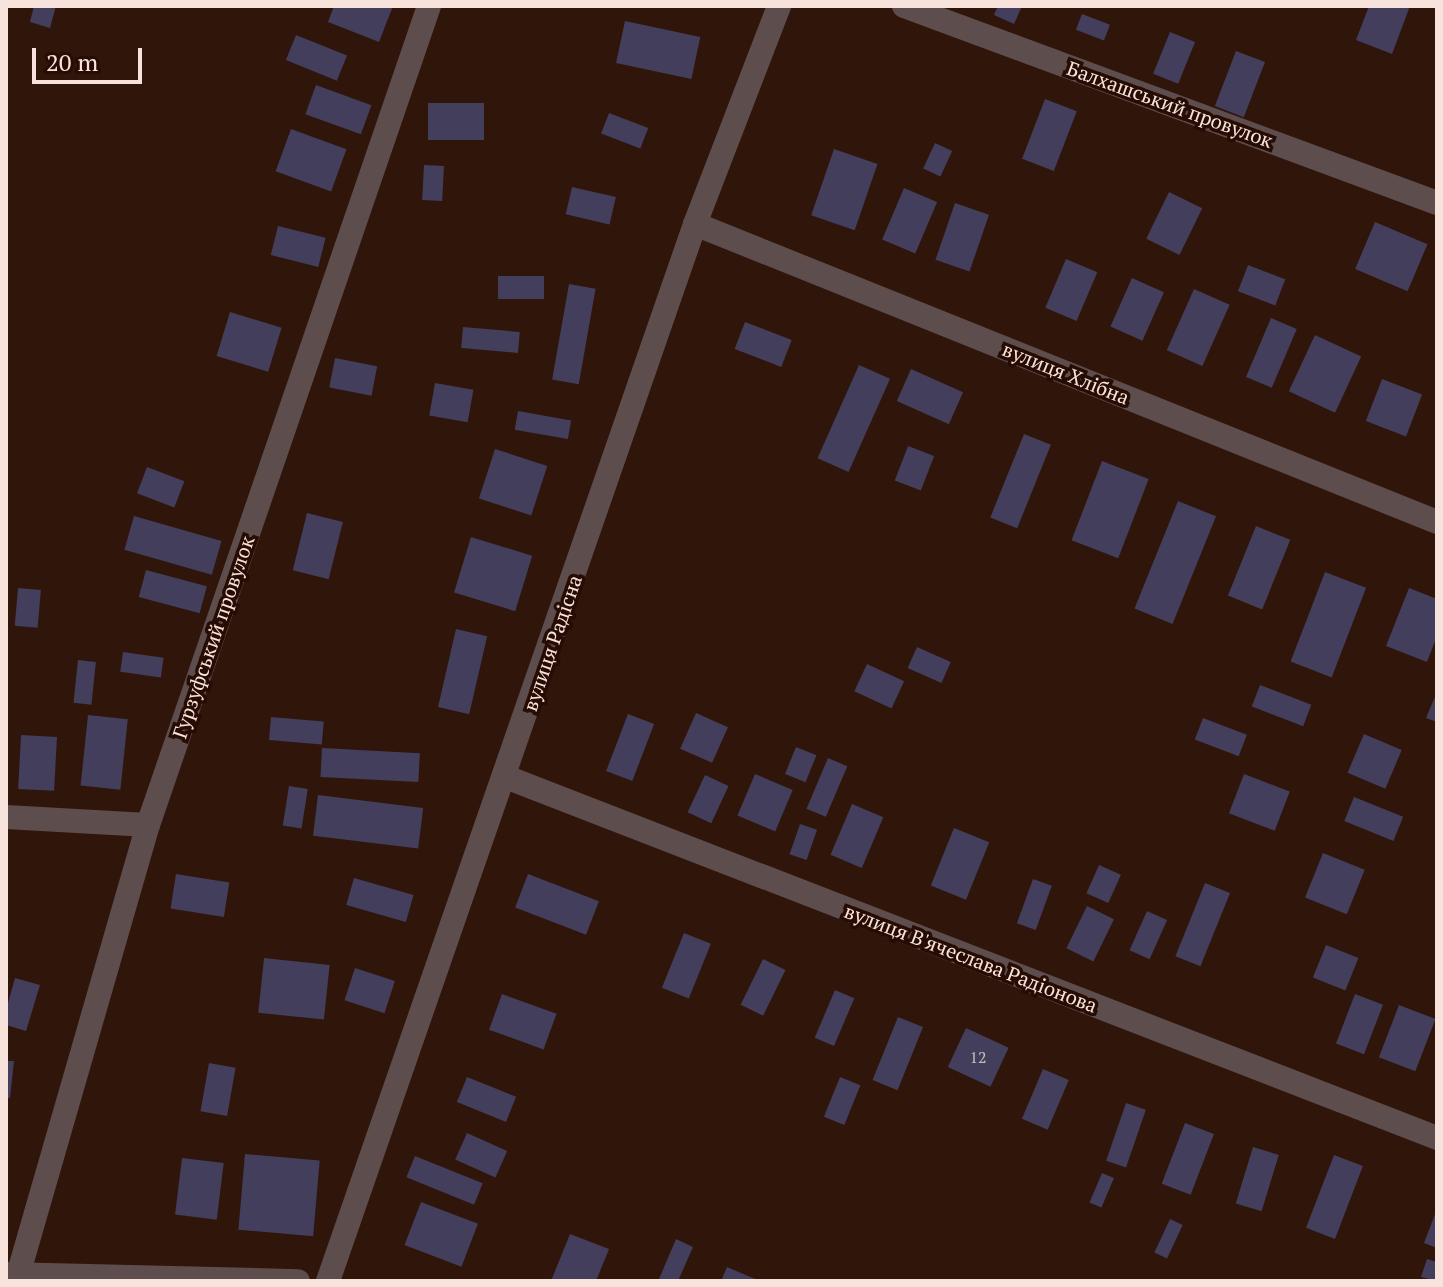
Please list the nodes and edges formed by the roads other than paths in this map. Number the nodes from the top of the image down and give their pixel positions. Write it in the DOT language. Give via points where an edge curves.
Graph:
graph roads {
  1 [pos="429,6"];
  2 [pos="779,6"];
  3 [pos="904,6"];
  4 [pos="1437,203"];
  5 [pos="695,224"];
  6 [pos="1437,522"];
  7 [pos="506,777"];
  8 [pos="6,817"];
  9 [pos="148,825"];
  10 [pos="1437,1138"];
  11 [pos="12,1275"];
  12 [pos="298,1281"];
  13 [pos="328,1281"];
  1 -- 9 [label="street, Гурзуфський провулок"];
  2 -- 5 [label="street, вулиця Радісна"];
  3 -- 4 [label="street, Балхашський провулок"];
  5 -- 6 [label="street, вулиця Хлібна"];
  5 -- 7 [label="street, вулиця Радісна"];
  7 -- 10 [label="street, вулиця В'ячеслава Радіонова"];
  7 -- 13 [label="street, вулиця Радісна"];
  8 -- 9 [label="street"];
  9 -- 11 [label="street, Гурзуфський провулок"];
  11 -- 12 [label="street"];
}
